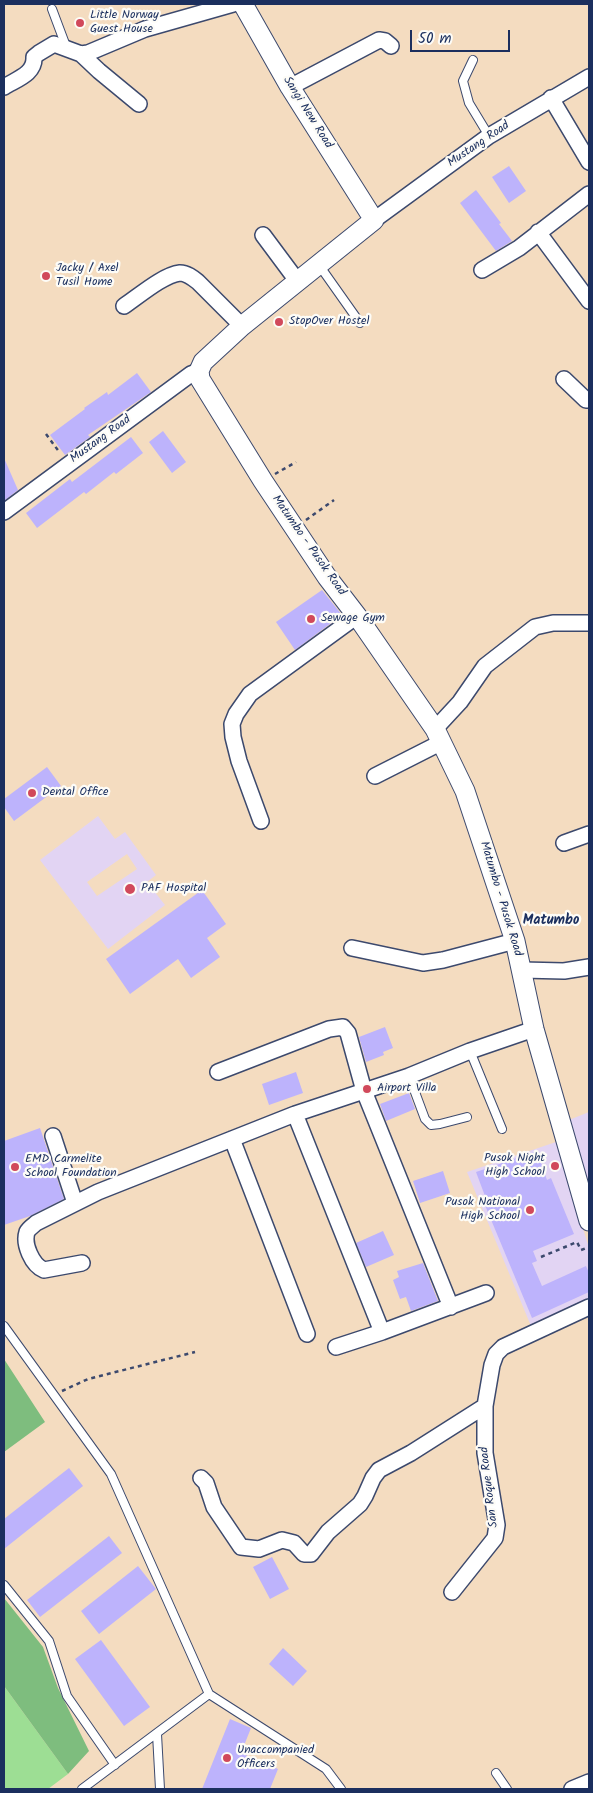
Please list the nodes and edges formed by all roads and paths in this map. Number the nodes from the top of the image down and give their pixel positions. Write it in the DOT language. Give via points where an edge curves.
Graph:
graph roads {
  1 [pos="234,4"];
  2 [pos="243,4"];
  3 [pos="52,9"];
  4 [pos="390,46"];
  5 [pos="74,52"];
  6 [pos="473,60"];
  7 [pos="589,76"];
  8 [pos="4,86"];
  9 [pos="290,87"];
  10 [pos="551,98"];
  11 [pos="139,104"];
  12 [pos="489,136"];
  13 [pos="589,162"];
  14 [pos="589,194"];
  15 [pos="374,220"];
  16 [pos="538,232"];
  17 [pos="263,236"];
  18 [pos="319,265"];
  19 [pos="482,270"];
  20 [pos="298,282"];
  21 [pos="589,301"];
  22 [pos="124,306"];
  23 [pos="360,323"];
  24 [pos="242,326"];
  25 [pos="200,371"];
  26 [pos="564,379"];
  27 [pos="589,400"];
  28 [pos="46,434"];
  29 [pos="296,462"];
  30 [pos="69,464"];
  31 [pos="263,481"];
  32 [pos="334,500"];
  33 [pos="4,512"];
  34 [pos="295,528"];
  35 [pos="358,616"];
  36 [pos="589,623"];
  37 [pos="439,735"];
  38 [pos="375,776"];
  39 [pos="262,821"];
  40 [pos="589,834"];
  41 [pos="564,843"];
  42 [pos="515,941"];
  43 [pos="352,948"];
  44 [pos="589,967"];
  45 [pos="522,970"];
  46 [pos="534,1029"];
  47 [pos="470,1051"];
  48 [pos="218,1072"];
  49 [pos="409,1076"];
  50 [pos="364,1092"];
  51 [pos="295,1114"];
  52 [pos="467,1117"];
  53 [pos="502,1129"];
  54 [pos="53,1136"];
  55 [pos="232,1139"];
  56 [pos="75,1203"];
  57 [pos="589,1221"];
  58 [pos="589,1247"];
  59 [pos="541,1257"];
  60 [pos="82,1263"];
  61 [pos="486,1293"];
  62 [pos="589,1306"];
  63 [pos="451,1307"];
  64 [pos="4,1326"];
  65 [pos="382,1332"];
  66 [pos="307,1334"];
  67 [pos="336,1347"];
  68 [pos="194,1352"];
  69 [pos="54,1394"];
  70 [pos="485,1406"];
  71 [pos="201,1478"];
  72 [pos="4,1585"];
  73 [pos="452,1592"];
  74 [pos="209,1694"];
  75 [pos="157,1734"];
  76 [pos="115,1765"];
  77 [pos="496,1774"];
  78 [pos="589,1782"];
  79 [pos="82,1789"];
  80 [pos="160,1789"];
  81 [pos="342,1789"];
  82 [pos="507,1789"];
  83 [pos="572,1789"];
  1 -- 5 [label="street" via="145,29 88,52"];
  2 -- 9 [label="street, Sangi New Road"];
  3 -- 5 [label="lane"];
  4 -- 9 [label="street" via="385,41 377,41"];
  5 -- 8 [label="street" via="54,44 34,57 29,73"];
  5 -- 11 [label="street"];
  6 -- 12 [label="lane" via="463,80 469,103"];
  7 -- 10 [label="street, Mustang Road"];
  9 -- 15 [label="street, Sangi New Road"];
  10 -- 12 [label="street, Mustang Road"];
  10 -- 13 [label="street"];
  12 -- 15 [label="street, Mustang Road"];
  14 -- 16 [label="street"];
  15 -- 18 [label="street"];
  16 -- 19 [label="street" via="519,248"];
  16 -- 21 [label="street"];
  17 -- 20 [label="street"];
  18 -- 20 [label="street"];
  18 -- 23 [label="lane"];
  20 -- 24 [label="street"];
  22 -- 24 [label="street" via="168,276 182,273 198,282"];
  24 -- 25 [label="street" via="203,362"];
  25 -- 30 [label="street, Mustang Road" via="191,374"];
  25 -- 31 [label="street, Matumbo - Pusok Road" via="200,378"];
  26 -- 27 [label="street"];
  28 -- 30 [label="path"];
  29 -- 31 [label="path"];
  30 -- 33 [label="street, Mustang Road"];
  31 -- 34 [label="street, Matumbo - Pusok Road"];
  32 -- 34 [label="path"];
  34 -- 35 [label="street, Matumbo - Pusok Road" via="327,577"];
  35 -- 37 [label="street, Matumbo - Pusok Road"];
  35 -- 39 [label="street" via="250,694 236,714 232,724 235,745"];
  36 -- 37 [label="street" via="553,623 535,627 486,666"];
  37 -- 38 [label="street"];
  37 -- 42 [label="street, Matumbo - Pusok Road" via="465,791"];
  40 -- 41 [label="street"];
  42 -- 43 [label="street" via="422,963"];
  42 -- 45 [label="street, Matumbo - Pusok Road"];
  44 -- 45 [label="street" via="564,971"];
  45 -- 46 [label="street, Matumbo - Pusok Road"];
  46 -- 47 [label="street"];
  46 -- 57 [label="street, Matumbo - Pusok Road"];
  47 -- 49 [label="street"];
  47 -- 53 [label="lane"];
  48 -- 50 [label="street" via="329,1029 342,1027 348,1033"];
  49 -- 50 [label="street"];
  49 -- 52 [label="lane" via="425,1119 431,1125"];
  50 -- 51 [label="street"];
  50 -- 63 [label="street"];
  51 -- 55 [label="street"];
  51 -- 65 [label="street"];
  54 -- 56 [label="street"];
  55 -- 56 [label="street"];
  55 -- 66 [label="street"];
  56 -- 60 [label="street" via="36,1223 28,1230 26,1242 38,1268 44,1270"];
  58 -- 59 [label="path" via="581,1250 577,1242"];
  61 -- 63 [label="street"];
  62 -- 70 [label="street, San Roque Road" via="503,1347 492,1365"];
  63 -- 65 [label="street"];
  64 -- 69 [label="lane"];
  65 -- 67 [label="street"];
  68 -- 69 [label="path" via="88,1379"];
  69 -- 74 [label="lane" via="111,1474"];
  70 -- 71 [label="street" via="379,1470 360,1504 328,1532 311,1554 304,1554 294,1544 282,1540 258,1549 241,1547 214,1507 206,1483"];
  70 -- 73 [label="street, San Roque Road" via="485,1453 497,1525 495,1538"];
  72 -- 76 [label="lane" via="49,1642 67,1696"];
  74 -- 75 [label="lane"];
  74 -- 81 [label="lane" via="326,1769"];
  75 -- 76 [label="lane"];
  75 -- 80 [label="lane"];
  76 -- 79 [label="lane"];
  77 -- 82 [label="lane"];
  78 -- 83 [label="street"];
}
